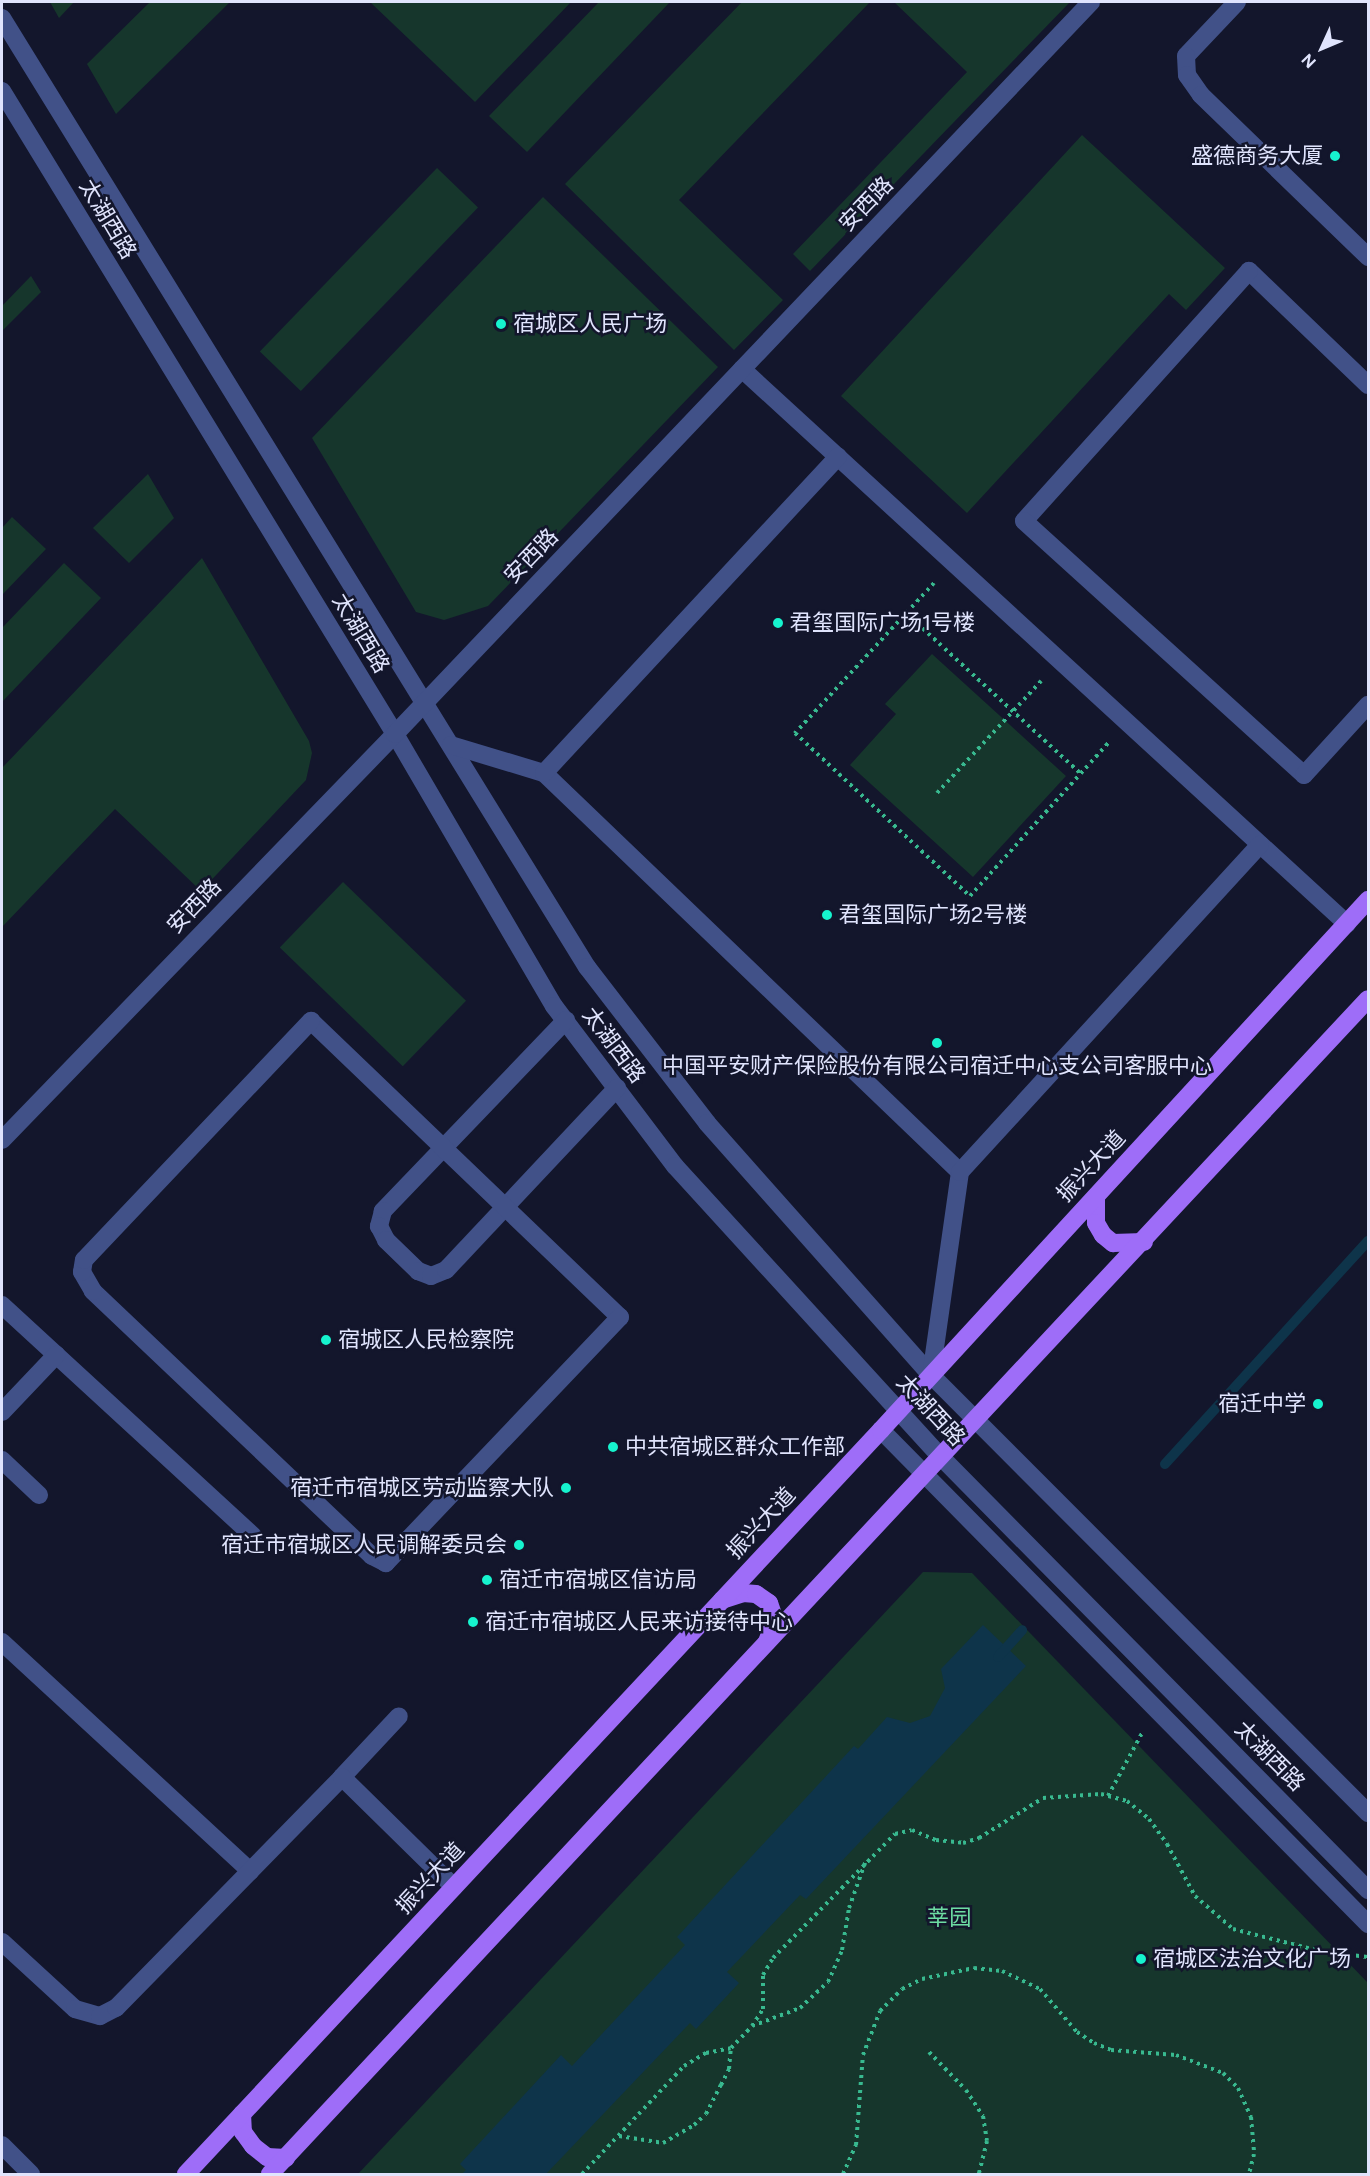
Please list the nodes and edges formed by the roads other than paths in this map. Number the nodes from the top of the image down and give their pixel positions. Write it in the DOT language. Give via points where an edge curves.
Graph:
graph roads {
  1 [pos="1091,2"];
  2 [pos="1237,2"];
  3 [pos="2,18"];
  4 [pos="2,91"];
  5 [pos="1368,257"];
  6 [pos="742,369"];
  7 [pos="1368,386"];
  8 [pos="838,458"];
  9 [pos="425,702"];
  10 [pos="1368,705"];
  11 [pos="395,734"];
  12 [pos="451,745"];
  13 [pos="544,773"];
  14 [pos="1260,845"];
  15 [pos="1368,900"];
  16 [pos="1347,924"];
  17 [pos="1368,999"];
  18 [pos="566,1020"];
  19 [pos="617,1088"];
  20 [pos="2,1140"];
  21 [pos="443,1148"];
  22 [pos="960,1172"];
  23 [pos="1096,1197"];
  24 [pos="505,1208"];
  25 [pos="1144,1242"];
  26 [pos="2,1305"];
  27 [pos="56,1355"];
  28 [pos="931,1375"];
  29 [pos="899,1411"];
  30 [pos="2,1412"];
  31 [pos="977,1421"];
  32 [pos="881,1430"];
  33 [pos="942,1458"];
  34 [pos="2,1460"];
  35 [pos="926,1474"];
  36 [pos="39,1495"];
  37 [pos="254,1536"];
  38 [pos="722,1600"];
  39 [pos="2,1642"];
  40 [pos="766,1646"];
  41 [pos="399,1716"];
  42 [pos="342,1777"];
  43 [pos="1368,1814"];
  44 [pos="249,1871"];
  45 [pos="454,1887"];
  46 [pos="1368,1890"];
  47 [pos="1368,1924"];
  48 [pos="2,1942"];
  49 [pos="242,2114"];
  50 [pos="2,2145"];
  51 [pos="286,2158"];
  52 [pos="31,2175"];
  53 [pos="186,2175"];
  54 [pos="270,2175"];
  1 -- 6 [label="street, 安西路"];
  2 -- 5 [label="street" via="1186,56 1187,75 1201,95"];
  3 -- 9 [label="street, 太湖西路"];
  4 -- 11 [label="street, 太湖西路"];
  6 -- 8 [label="street"];
  6 -- 9 [label="street, 安西路"];
  7 -- 10 [label="street" via="1249,271 1024,521 1304,775"];
  8 -- 13 [label="street"];
  8 -- 14 [label="street"];
  9 -- 11 [label="street, 安西路"];
  9 -- 12 [label="street, 太湖西路"];
  11 -- 18 [label="street, 太湖西路"];
  11 -- 20 [label="street, 安西路"];
  12 -- 13 [label="street"];
  12 -- 28 [label="street, 太湖西路" via="587,967 707,1123"];
  13 -- 22 [label="street"];
  14 -- 16 [label="street"];
  14 -- 22 [label="street"];
  15 -- 16 [label="main road, 振兴大道"];
  16 -- 23 [label="main road, 振兴大道"];
  17 -- 25 [label="main road"];
  18 -- 19 [label="street, 太湖西路"];
  18 -- 21 [label="street"];
  19 -- 24 [label="street"];
  19 -- 29 [label="street, 太湖西路" via="675,1166"];
  21 -- 24 [label="street"];
  21 -- 24 [label="street" via="383,1211 379,1226 386,1240 418,1270 431,1276 446,1270"];
  21 -- 24 [label="street" via="311,1021 84,1260 82,1272 102,1299 372,1556 386,1563 620,1317"];
  22 -- 28 [label="street"];
  23 -- 25 [label="main road" via="1096,1223 1103,1235 1113,1243"];
  23 -- 28 [label="main road, 振兴大道"];
  25 -- 31 [label="main road"];
  26 -- 27 [label="street"];
  27 -- 30 [label="street"];
  27 -- 37 [label="street"];
  28 -- 29 [label="main road, 振兴大道"];
  28 -- 31 [label="street, 太湖西路"];
  29 -- 32 [label="main road, 振兴大道"];
  29 -- 33 [label="street, 太湖西路"];
  31 -- 33 [label="main road"];
  31 -- 43 [label="street, 太湖西路"];
  32 -- 35 [label="street"];
  32 -- 38 [label="main road, 振兴大道"];
  33 -- 35 [label="main road"];
  33 -- 46 [label="street, 太湖西路"];
  34 -- 36 [label="street"];
  35 -- 40 [label="main road"];
  35 -- 47 [label="street"];
  38 -- 40 [label="main road" via="743,1593 756,1594 769,1603 775,1620"];
  38 -- 45 [label="main road, 振兴大道"];
  39 -- 44 [label="street"];
  40 -- 51 [label="main road"];
  41 -- 42 [label="street"];
  42 -- 44 [label="street"];
  42 -- 45 [label="street"];
  44 -- 48 [label="street" via="116,2008 100,2016 75,2009"];
  45 -- 49 [label="main road, 振兴大道"];
  49 -- 51 [label="main road" via="243,2132 253,2146 267,2157"];
  49 -- 53 [label="main road, 振兴大道"];
  50 -- 52 [label="street"];
  51 -- 54 [label="main road"];
}
